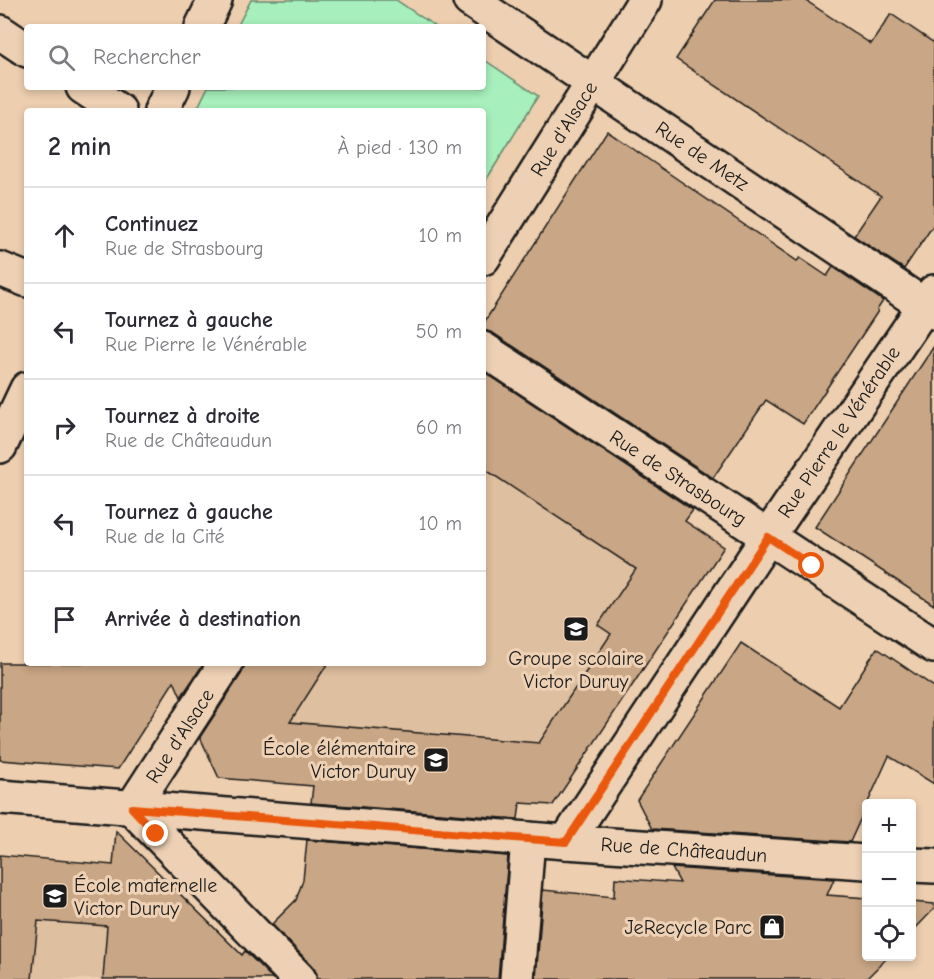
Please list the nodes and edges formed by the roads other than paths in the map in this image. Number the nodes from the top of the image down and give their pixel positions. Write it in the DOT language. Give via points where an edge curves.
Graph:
graph roads {
  1 [pos="215,0"];
  2 [pos="470,0"];
  3 [pos="645,0"];
  4 [pos="203,24"];
  5 [pos="0,32"];
  6 [pos="24,48"];
  7 [pos="593,81"];
  8 [pos="88,90"];
  9 [pos="172,90"];
  10 [pos="114,108"];
  11 [pos="162,108"];
  12 [pos="486,253"];
  13 [pos="0,269"];
  14 [pos="24,279"];
  15 [pos="931,304"];
  16 [pos="486,351"];
  17 [pos="24,395"];
  18 [pos="0,446"];
  19 [pos="768,537"];
  20 [pos="934,646"];
  21 [pos="224,666"];
  22 [pos="0,797"];
  23 [pos="132,808"];
  24 [pos="528,839"];
  25 [pos="566,842"];
  26 [pos="862,862"];
  27 [pos="916,865"];
  28 [pos="934,866"];
  29 [pos="299,979"];
  30 [pos="517,979"];
  1 -- 4 [label="street"];
  2 -- 7 [label="street, Rue de Metz"];
  3 -- 7 [label="street, Rue d'Alsace"];
  5 -- 6 [label="street"];
  7 -- 12 [label="street, Rue d'Alsace"];
  7 -- 15 [label="street, Rue de Metz"];
  8 -- 10 [label="street"];
  9 -- 11 [label="street"];
  13 -- 14 [label="street"];
  15 -- 19 [label="street, Rue Pierre le Vénérable"];
  16 -- 19 [label="street, Rue de Strasbourg"];
  17 -- 18 [label="street"];
  19 -- 20 [label="street, Rue de Strasbourg"];
  19 -- 25 [label="street, Rue Pierre le Vénérable"];
  21 -- 23 [label="street, Rue d'Alsace"];
  22 -- 23 [label="street, Rue de Châteaudun"];
  23 -- 24 [label="street, Rue de Châteaudun"];
  23 -- 29 [label="street"];
  24 -- 25 [label="street, Rue de Châteaudun"];
  24 -- 30 [label="street"];
  25 -- 26 [label="street, Rue de Châteaudun"];
  27 -- 28 [label="street"];
}
